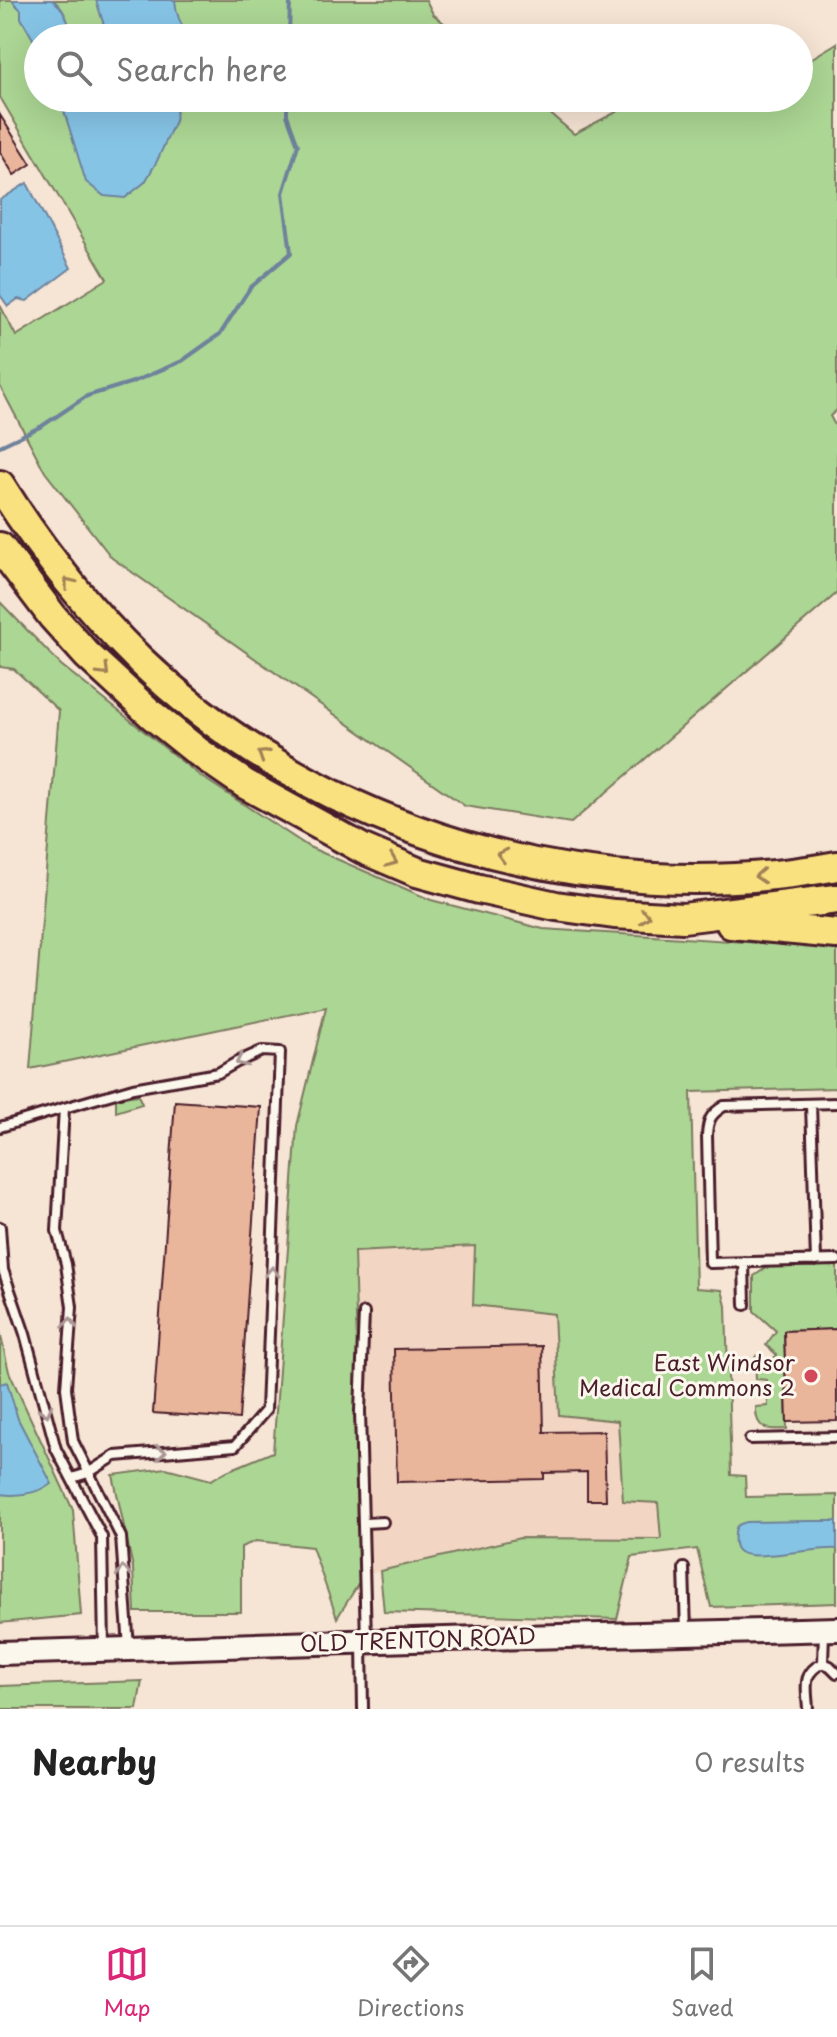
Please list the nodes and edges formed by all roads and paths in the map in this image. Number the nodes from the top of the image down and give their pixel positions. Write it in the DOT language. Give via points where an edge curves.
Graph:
graph roads {
  1 [pos="0,485"];
  2 [pos="0,547"];
  3 [pos="837,866"];
  4 [pos="837,899"];
  5 [pos="683,918"];
  6 [pos="837,934"];
  7 [pos="837,1103"];
  8 [pos="811,1104"];
  9 [pos="64,1108"];
  10 [pos="0,1127"];
  11 [pos="0,1227"];
  12 [pos="837,1260"];
  13 [pos="816,1261"];
  14 [pos="744,1262"];
  15 [pos="745,1305"];
  16 [pos="364,1313"];
  17 [pos="837,1437"];
  18 [pos="750,1439"];
  19 [pos="88,1473"];
  20 [pos="72,1478"];
  21 [pos="383,1522"];
  22 [pos="364,1523"];
  23 [pos="684,1568"];
  24 [pos="830,1630"];
  25 [pos="686,1633"];
  26 [pos="364,1641"];
  27 [pos="129,1649"];
  28 [pos="104,1650"];
  29 [pos="0,1653"];
  30 [pos="823,1663"];
  31 [pos="837,1673"];
  32 [pos="363,1709"];
  33 [pos="808,1709"];
  3 -- 1 [label="highway, one-way" via="717,878 605,874 508,857 375,814 275,763 152,670 69,584"];
  2 -- 5 [label="highway, one-way" via="70,636 151,714 245,784 363,849 417,872 556,906"];
  4 -- 5 [label="highway"];
  5 -- 6 [label="highway"];
  7 -- 8 [label="lane"];
  8 -- 13 [label="lane"];
  8 -- 14 [label="lane" via="724,1106 708,1120 710,1263"];
  9 -- 10 [label="lane"];
  19 -- 9 [label="lane, one-way" via="73,1441 66,1388 72,1307 57,1231"];
  19 -- 9 [label="lane, one-way" via="115,1456 235,1446 266,1410 280,1052 262,1051 218,1073 151,1084"];
  11 -- 20 [label="lane, one-way" via="3,1270 56,1449"];
  12 -- 13 [label="lane"];
  13 -- 14 [label="lane"];
  14 -- 15 [label="lane"];
  16 -- 22 [label="lane"];
  17 -- 18 [label="lane"];
  19 -- 20 [label="lane"];
  27 -- 19 [label="lane, one-way" via="121,1537"];
  20 -- 28 [label="lane" via="102,1537"];
  21 -- 22 [label="lane"];
  22 -- 26 [label="lane"];
  23 -- 25 [label="lane"];
  24 -- 25 [label="main road, OLD TRENTON ROAD"];
  24 -- 30 [label="lane"];
  25 -- 26 [label="main road, OLD TRENTON ROAD"];
  26 -- 27 [label="main road, OLD TRENTON ROAD"];
  26 -- 32 [label="lane"];
  27 -- 28 [label="main road, OLD TRENTON ROAD"];
  28 -- 29 [label="main road, OLD TRENTON ROAD"];
  30 -- 31 [label="lane"];
  30 -- 33 [label="lane" via="807,1678"];
}
